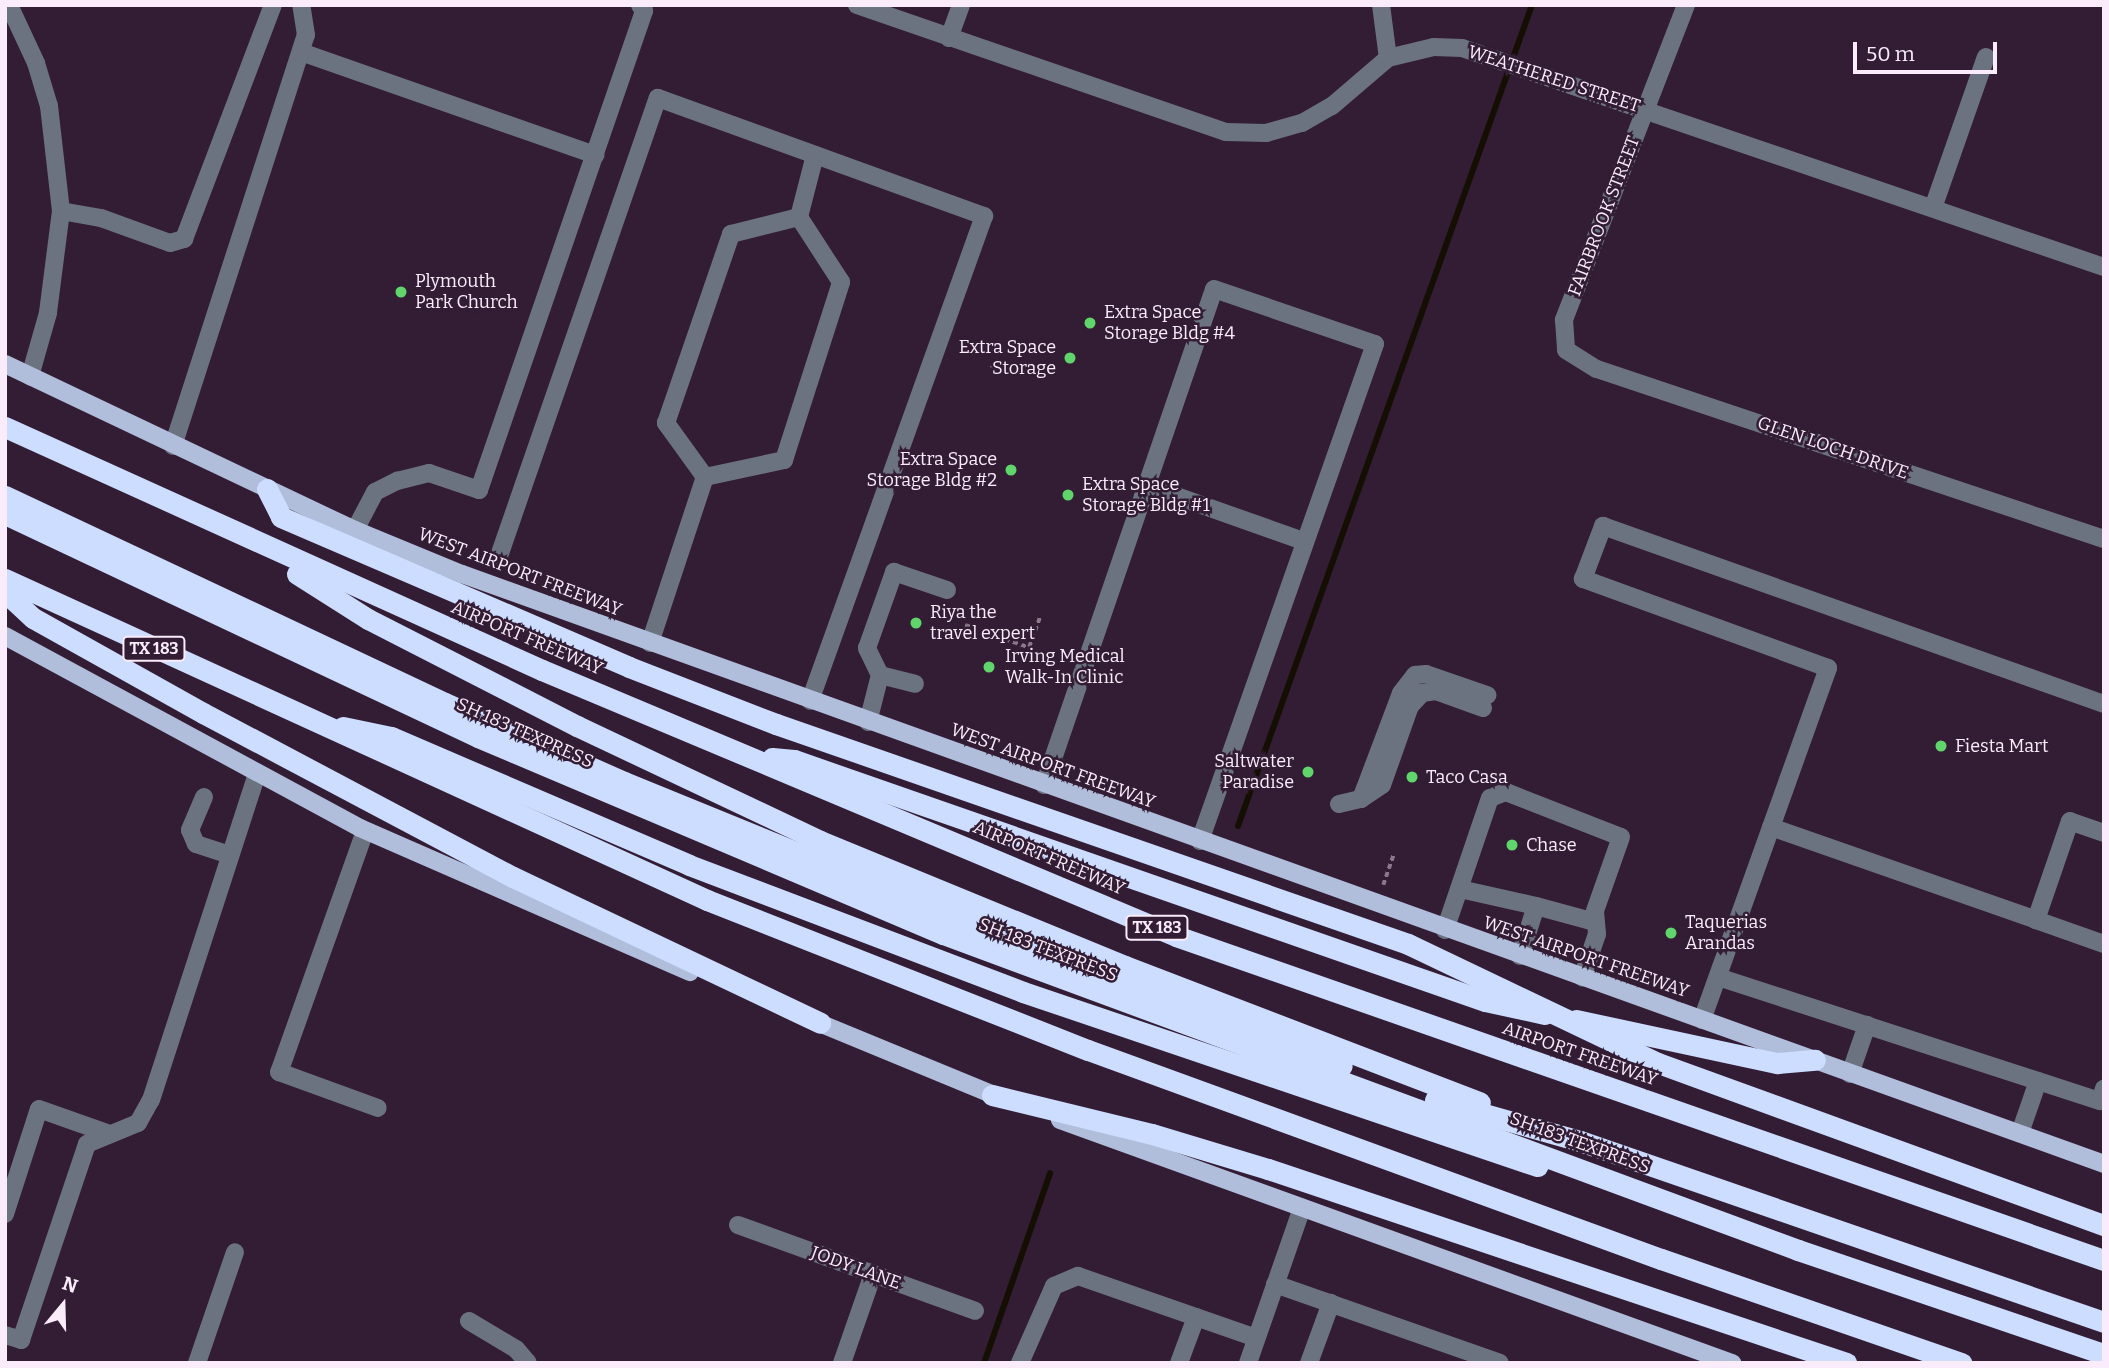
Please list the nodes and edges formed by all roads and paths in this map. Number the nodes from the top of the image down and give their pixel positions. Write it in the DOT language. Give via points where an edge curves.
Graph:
graph roads {
  1 [pos="273,5"];
  2 [pos="301,5"];
  3 [pos="640,5"];
  4 [pos="857,5"];
  5 [pos="961,5"];
  6 [pos="1381,5"];
  7 [pos="1686,5"];
  8 [pos="12,6"];
  9 [pos="949,38"];
  10 [pos="301,52"];
  11 [pos="1986,57"];
  12 [pos="1388,58"];
  13 [pos="1645,109"];
  14 [pos="595,155"];
  15 [pos="815,155"];
  16 [pos="1933,208"];
  17 [pos="61,211"];
  18 [pos="799,217"];
  19 [pos="2104,267"];
  20 [pos="1566,350"];
  21 [pos="5,364"];
  22 [pos="30,376"];
  23 [pos="5,427"];
  24 [pos="173,446"];
  25 [pos="705,477"];
  26 [pos="1148,486"];
  27 [pos="267,489"];
  28 [pos="5,496"];
  29 [pos="5,514"];
  30 [pos="355,530"];
  31 [pos="234,534"];
  32 [pos="2104,539"];
  33 [pos="1303,541"];
  34 [pos="498,559"];
  35 [pos="5,579"];
  36 [pos="947,590"];
  37 [pos="5,592"];
  38 [pos="1040,616"];
  39 [pos="965,625"];
  40 [pos="5,636"];
  41 [pos="650,643"];
  42 [pos="880,675"];
  43 [pos="915,684"];
  44 [pos="810,701"];
  45 [pos="1485,702"];
  46 [pos="2104,704"];
  47 [pos="303,718"];
  48 [pos="868,722"];
  49 [pos="745,755"];
  50 [pos="256,776"];
  51 [pos="1044,785"];
  52 [pos="204,797"];
  53 [pos="1339,804"];
  54 [pos="1771,827"];
  55 [pos="365,831"];
  56 [pos="2104,833"];
  57 [pos="1200,841"];
  58 [pos="230,855"];
  59 [pos="1393,856"];
  60 [pos="1382,887"];
  61 [pos="1460,889"];
  62 [pos="1536,906"];
  63 [pos="2036,920"];
  64 [pos="1595,922"];
  65 [pos="1445,930"];
  66 [pos="2104,944"];
  67 [pos="1520,956"];
  68 [pos="1718,977"];
  69 [pos="1582,978"];
  70 [pos="1702,1020"];
  71 [pos="820,1023"];
  72 [pos="1867,1025"];
  73 [pos="1815,1060"];
  74 [pos="1850,1074"];
  75 [pos="2038,1081"];
  76 [pos="2104,1089"];
  77 [pos="992,1095"];
  78 [pos="378,1108"];
  79 [pos="2020,1133"];
  80 [pos="110,1134"];
  81 [pos="1580,1141"];
  82 [pos="2104,1164"];
  83 [pos="1302,1208"];
  84 [pos="5,1214"];
  85 [pos="738,1225"];
  86 [pos="2104,1225"];
  87 [pos="1798,1250"];
  88 [pos="234,1252"];
  89 [pos="2104,1259"];
  90 [pos="873,1274"];
  91 [pos="1275,1284"];
  92 [pos="1331,1303"];
  93 [pos="975,1311"];
  94 [pos="1196,1317"];
  95 [pos="469,1321"];
  96 [pos="2104,1322"];
  97 [pos="5,1335"];
  98 [pos="1256,1338"];
  99 [pos="2104,1354"];
  100 [pos="1699,1357"];
  101 [pos="197,1363"];
  102 [pos="528,1363"];
  103 [pos="842,1363"];
  104 [pos="1020,1363"];
  105 [pos="1179,1363"];
  106 [pos="1248,1363"];
  107 [pos="1309,1363"];
  108 [pos="1500,1363"];
  109 [pos="1731,1363"];
  110 [pos="1846,1363"];
  111 [pos="1962,1363"];
  1 -- 17 [label="street" via="184,239 170,243 101,218"];
  2 -- 10 [label="street" via="306,35"];
  3 -- 14 [label="street" via="643,11"];
  4 -- 9 [label="street, WEATHERED STREET"];
  5 -- 9 [label="street"];
  6 -- 12 [label="street"];
  7 -- 13 [label="street, FAIRBROOK STREET"];
  8 -- 17 [label="street" via="49,106"];
  9 -- 12 [label="street, WEATHERED STREET" via="1226,132 1266,133 1302,123 1332,106"];
  10 -- 14 [label="street"];
  10 -- 24 [label="street"];
  11 -- 16 [label="street"];
  12 -- 13 [label="street, WEATHERED STREET" via="1434,47 1462,48"];
  13 -- 16 [label="street, WEATHERED STREET"];
  13 -- 20 [label="street, FAIRBROOK STREET" via="1564,320"];
  14 -- 30 [label="street" via="479,490 429,473 397,481 375,492"];
  15 -- 18 [label="street"];
  15 -- 34 [label="street" via="657,98"];
  15 -- 44 [label="street" via="984,216"];
  16 -- 19 [label="street, WEATHERED STREET"];
  17 -- 22 [label="street" via="48,313"];
  18 -- 25 [label="street" via="731,234 666,424"];
  18 -- 25 [label="street" via="841,282 784,460"];
  20 -- 32 [label="street, GLEN LOCH DRIVE" via="1597,369"];
  21 -- 22 [label="main road, WEST AIRPORT FREEWAY"];
  22 -- 24 [label="main road, WEST AIRPORT FREEWAY"];
  23 -- 31 [label="highway, AIRPORT FREEWAY / TX 183"];
  24 -- 27 [label="main road, WEST AIRPORT FREEWAY"];
  25 -- 41 [label="street"];
  26 -- 33 [label="street"];
  26 -- 33 [label="street" via="1214,289 1374,344"];
  26 -- 51 [label="street"];
  27 -- 30 [label="main road, WEST AIRPORT FREEWAY"];
  27 -- 86 [label="highway, bridge" via="281,517 629,667 776,724 1408,944 1658,1063"];
  28 -- 81 [label="highway, SH 183 TEXPRESS" via="445,703 822,866 1122,985 1433,1099"];
  29 -- 87 [label="highway, SH 183 TEXPRESS" via="478,737 931,929"];
  30 -- 41 [label="main road, WEST AIRPORT FREEWAY"];
  31 -- 49 [label="highway, AIRPORT FREEWAY / TX 183"];
  31 -- 81 [label="highway" via="368,619 577,726 820,841 1125,967"];
  33 -- 57 [label="street"];
  35 -- 47 [label="highway, TX 183"];
  36 -- 42 [label="street" via="894,572 867,649"];
  37 -- 71 [label="highway" via="33,618 513,877"];
  38 -- 39 [label="path" via="1031,648"];
  40 -- 50 [label="main road"];
  41 -- 44 [label="main road, WEST AIRPORT FREEWAY"];
  42 -- 43 [label="street"];
  42 -- 48 [label="street"];
  44 -- 48 [label="main road, WEST AIRPORT FREEWAY"];
  45 -- 53 [label="street" via="1426,674 1415,675 1401,693 1361,799"];
  46 -- 54 [label="street" via="1603,526 1583,579 1828,668"];
  47 -- 87 [label="highway" via="391,737 689,865 1023,992"];
  47 -- 111 [label="highway, TX 183" via="707,900 1076,1045 1661,1259"];
  48 -- 51 [label="main road, WEST AIRPORT FREEWAY"];
  49 -- 73 [label="highway" via="794,760 1485,1001 1777,1063"];
  49 -- 89 [label="highway, AIRPORT FREEWAY / TX 183" via="1287,978"];
  50 -- 55 [label="main road"];
  50 -- 58 [label="street"];
  51 -- 57 [label="main road, WEST AIRPORT FREEWAY"];
  52 -- 58 [label="street" via="190,830 196,844"];
  54 -- 63 [label="street"];
  54 -- 68 [label="street"];
  55 -- 71 [label="main road"];
  55 -- 78 [label="street" via="279,1072"];
  56 -- 63 [label="street" via="2070,821"];
  57 -- 65 [label="main road, WEST AIRPORT FREEWAY"];
  58 -- 80 [label="street" via="150,1100 138,1123"];
  59 -- 60 [label="path"];
  61 -- 62 [label="street"];
  61 -- 64 [label="street" via="1490,797 1506,793 1621,837 1603,882"];
  61 -- 65 [label="street"];
  62 -- 64 [label="street"];
  62 -- 67 [label="street"];
  63 -- 66 [label="street"];
  64 -- 69 [label="street" via="1597,934"];
  65 -- 67 [label="main road, WEST AIRPORT FREEWAY"];
  67 -- 69 [label="main road, WEST AIRPORT FREEWAY"];
  68 -- 70 [label="street"];
  68 -- 72 [label="street"];
  69 -- 70 [label="main road, WEST AIRPORT FREEWAY"];
  70 -- 73 [label="main road, WEST AIRPORT FREEWAY"];
  71 -- 77 [label="main road"];
  72 -- 74 [label="street"];
  72 -- 75 [label="street"];
  73 -- 74 [label="main road, WEST AIRPORT FREEWAY"];
  74 -- 79 [label="main road, WEST AIRPORT FREEWAY"];
  75 -- 76 [label="street" via="2100,1101"];
  75 -- 79 [label="street"];
  77 -- 83 [label="main road"];
  77 -- 110 [label="highway" via="1152,1134 1268,1169"];
  79 -- 82 [label="main road, WEST AIRPORT FREEWAY"];
  80 -- 84 [label="street" via="39,1110"];
  80 -- 97 [label="street" via="87,1144 21,1340"];
  81 -- 96 [label="highway, SH 183 TEXPRESS"];
  83 -- 91 [label="street"];
  83 -- 100 [label="main road"];
  85 -- 90 [label="street, JODY LANE"];
  87 -- 99 [label="highway, SH 183 TEXPRESS"];
  88 -- 101 [label="street"];
  90 -- 93 [label="street, JODY LANE"];
  90 -- 103 [label="street"];
  91 -- 92 [label="street"];
  91 -- 98 [label="street"];
  92 -- 107 [label="street"];
  92 -- 108 [label="street"];
  94 -- 98 [label="street"];
  94 -- 104 [label="street" via="1078,1276 1054,1286"];
  94 -- 105 [label="street"];
  95 -- 102 [label="street" via="516,1349"];
  98 -- 106 [label="street"];
  100 -- 109 [label="main road"];
}
